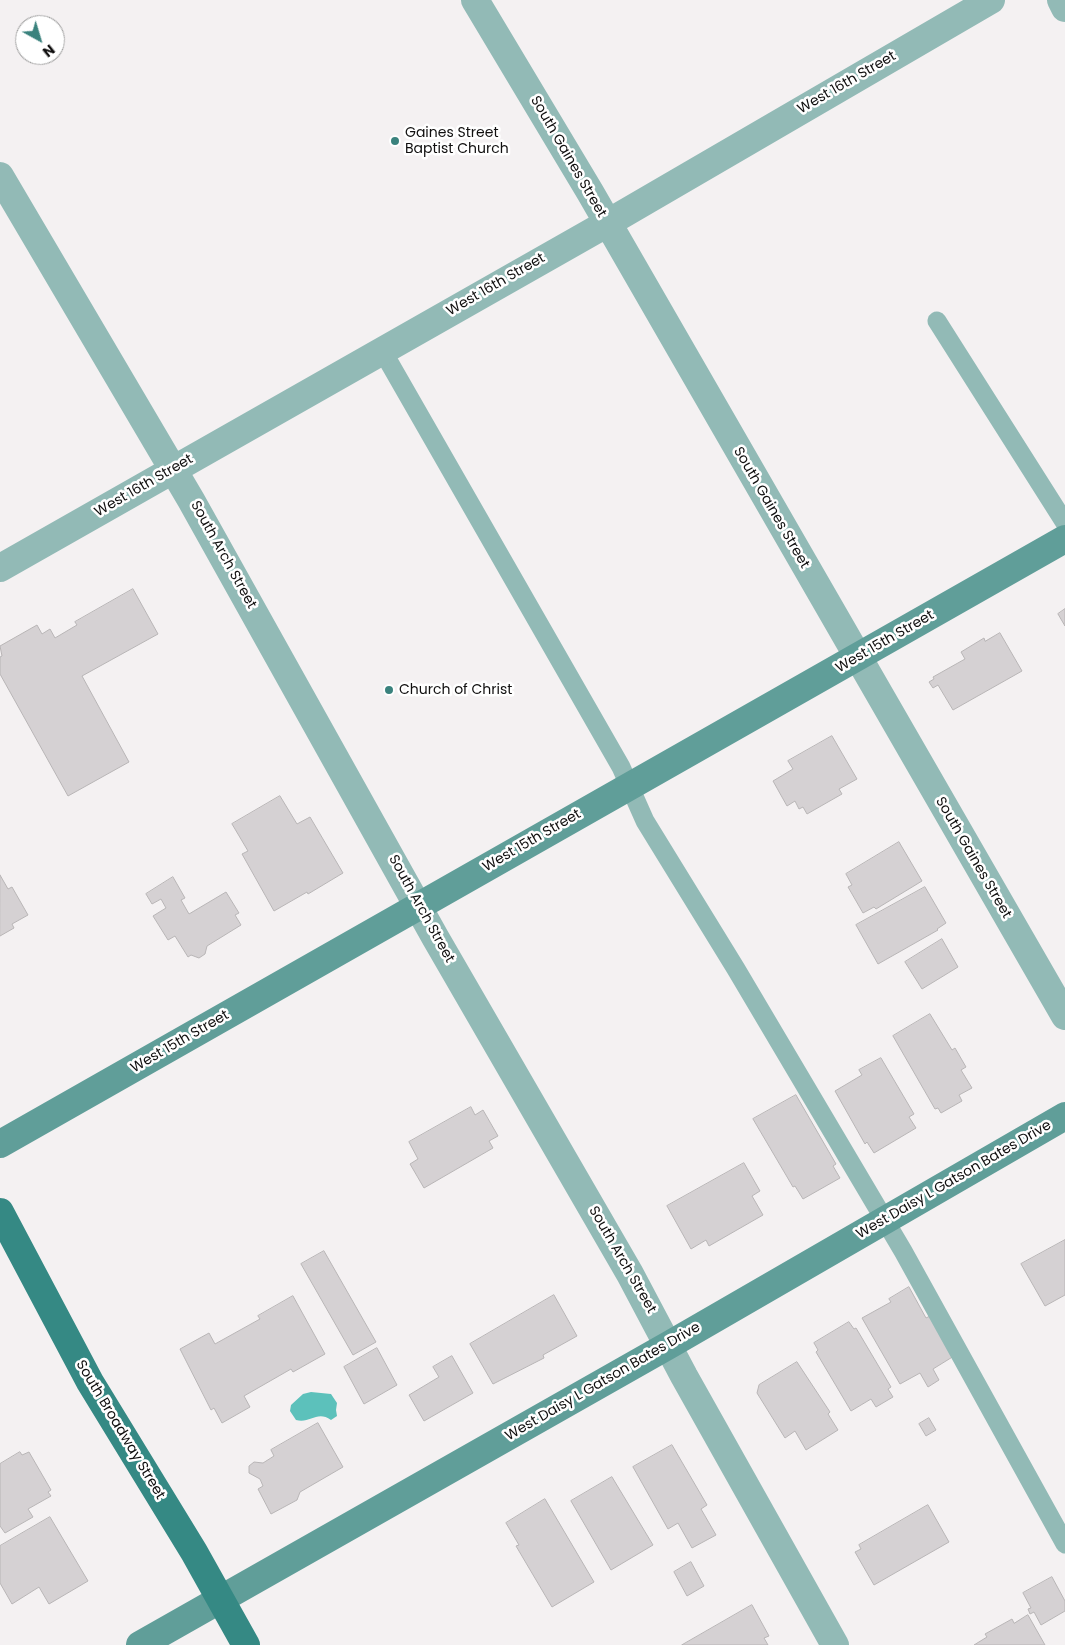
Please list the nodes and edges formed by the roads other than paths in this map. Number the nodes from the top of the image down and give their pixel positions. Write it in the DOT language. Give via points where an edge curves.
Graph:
graph roads {
  1 [pos="476,0"];
  2 [pos="991,0"];
  3 [pos="1061,0"];
  4 [pos="1065,8"];
  5 [pos="0,176"];
  6 [pos="606,224"];
  7 [pos="937,321"];
  8 [pos="382,350"];
  9 [pos="172,469"];
  10 [pos="1065,523"];
  11 [pos="1065,539"];
  12 [pos="0,568"];
  13 [pos="857,658"];
  14 [pos="628,787"];
  15 [pos="419,906"];
  16 [pos="1065,1016"];
  17 [pos="1065,1116"];
  18 [pos="0,1144"];
  19 [pos="0,1212"];
  20 [pos="884,1219"];
  21 [pos="670,1345"];
  22 [pos="1065,1544"];
  23 [pos="220,1598"];
  24 [pos="140,1645"];
  25 [pos="246,1645"];
  26 [pos="835,1645"];
  1 -- 6 [label="street, South Gaines Street"];
  2 -- 6 [label="street, West 16th Street"];
  3 -- 4 [label="street"];
  5 -- 9 [label="street, South Arch Street"];
  6 -- 8 [label="street, West 16th Street"];
  6 -- 13 [label="street, South Gaines Street"];
  7 -- 10 [label="lane"];
  8 -- 9 [label="street, West 16th Street"];
  8 -- 14 [label="lane" via="621,767"];
  9 -- 12 [label="street, West 16th Street"];
  9 -- 15 [label="street, South Arch Street"];
  11 -- 13 [label="street, West 15th Street"];
  13 -- 14 [label="street, West 15th Street"];
  13 -- 16 [label="street, South Gaines Street"];
  14 -- 15 [label="street, West 15th Street"];
  14 -- 20 [label="lane"];
  15 -- 18 [label="street, West 15th Street"];
  15 -- 21 [label="street, South Arch Street"];
  17 -- 20 [label="street, West Daisy L Gatson Bates Drive"];
  19 -- 23 [label="main road, South Broadway Street" via="90,1382"];
  20 -- 21 [label="street, West Daisy L Gatson Bates Drive"];
  20 -- 22 [label="lane"];
  21 -- 23 [label="street, West Daisy L Gatson Bates Drive"];
  21 -- 26 [label="street, South Arch Street"];
  23 -- 24 [label="street, West Daisy L Gatson Bates Drive"];
  23 -- 25 [label="main road, South Broadway Street"];
}
